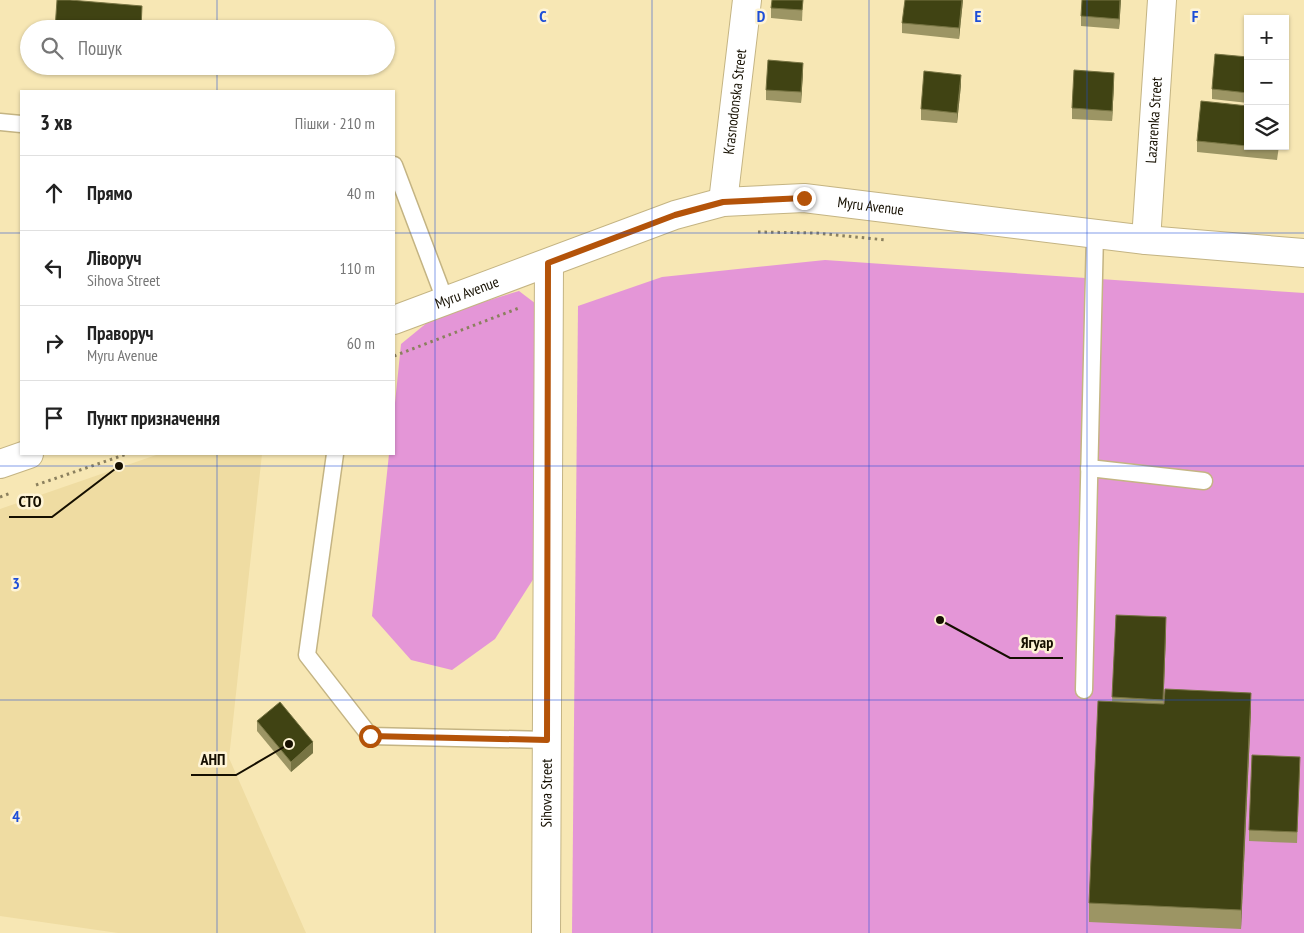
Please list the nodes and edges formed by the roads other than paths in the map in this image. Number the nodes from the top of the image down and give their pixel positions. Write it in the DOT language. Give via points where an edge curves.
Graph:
graph roads {
  1 [pos="747,0"];
  2 [pos="1162,0"];
  3 [pos="0,122"];
  4 [pos="20,124"];
  5 [pos="395,168"];
  6 [pos="723,202"];
  7 [pos="1095,234"];
  8 [pos="1146,240"];
  9 [pos="1304,253"];
  10 [pos="548,263"];
  11 [pos="446,300"];
  12 [pos="395,320"];
  13 [pos="26,455"];
  14 [pos="336,455"];
  15 [pos="0,464"];
  16 [pos="1090,468"];
  17 [pos="1204,481"];
  18 [pos="1084,690"];
  19 [pos="547,740"];
  20 [pos="546,928"];
  1 -- 6 [label="street, Krasnodonska Street"];
  2 -- 8 [label="street, Lazarenka Street"];
  3 -- 4 [label="lane"];
  5 -- 11 [label="lane"];
  6 -- 7 [label="street, Myru Avenue" via="804,198"];
  6 -- 10 [label="street, Myru Avenue" via="675,215"];
  7 -- 8 [label="street, Myru Avenue"];
  7 -- 16 [label="lane"];
  8 -- 9 [label="street, Myru Avenue"];
  10 -- 11 [label="street, Myru Avenue"];
  10 -- 19 [label="street, Sihova Street"];
  11 -- 12 [label="street, Myru Avenue"];
  13 -- 15 [label="street"];
  14 -- 19 [label="lane" via="307,655 370,736"];
  16 -- 17 [label="lane"];
  16 -- 18 [label="lane"];
  19 -- 20 [label="street, Sihova Street"];
}
